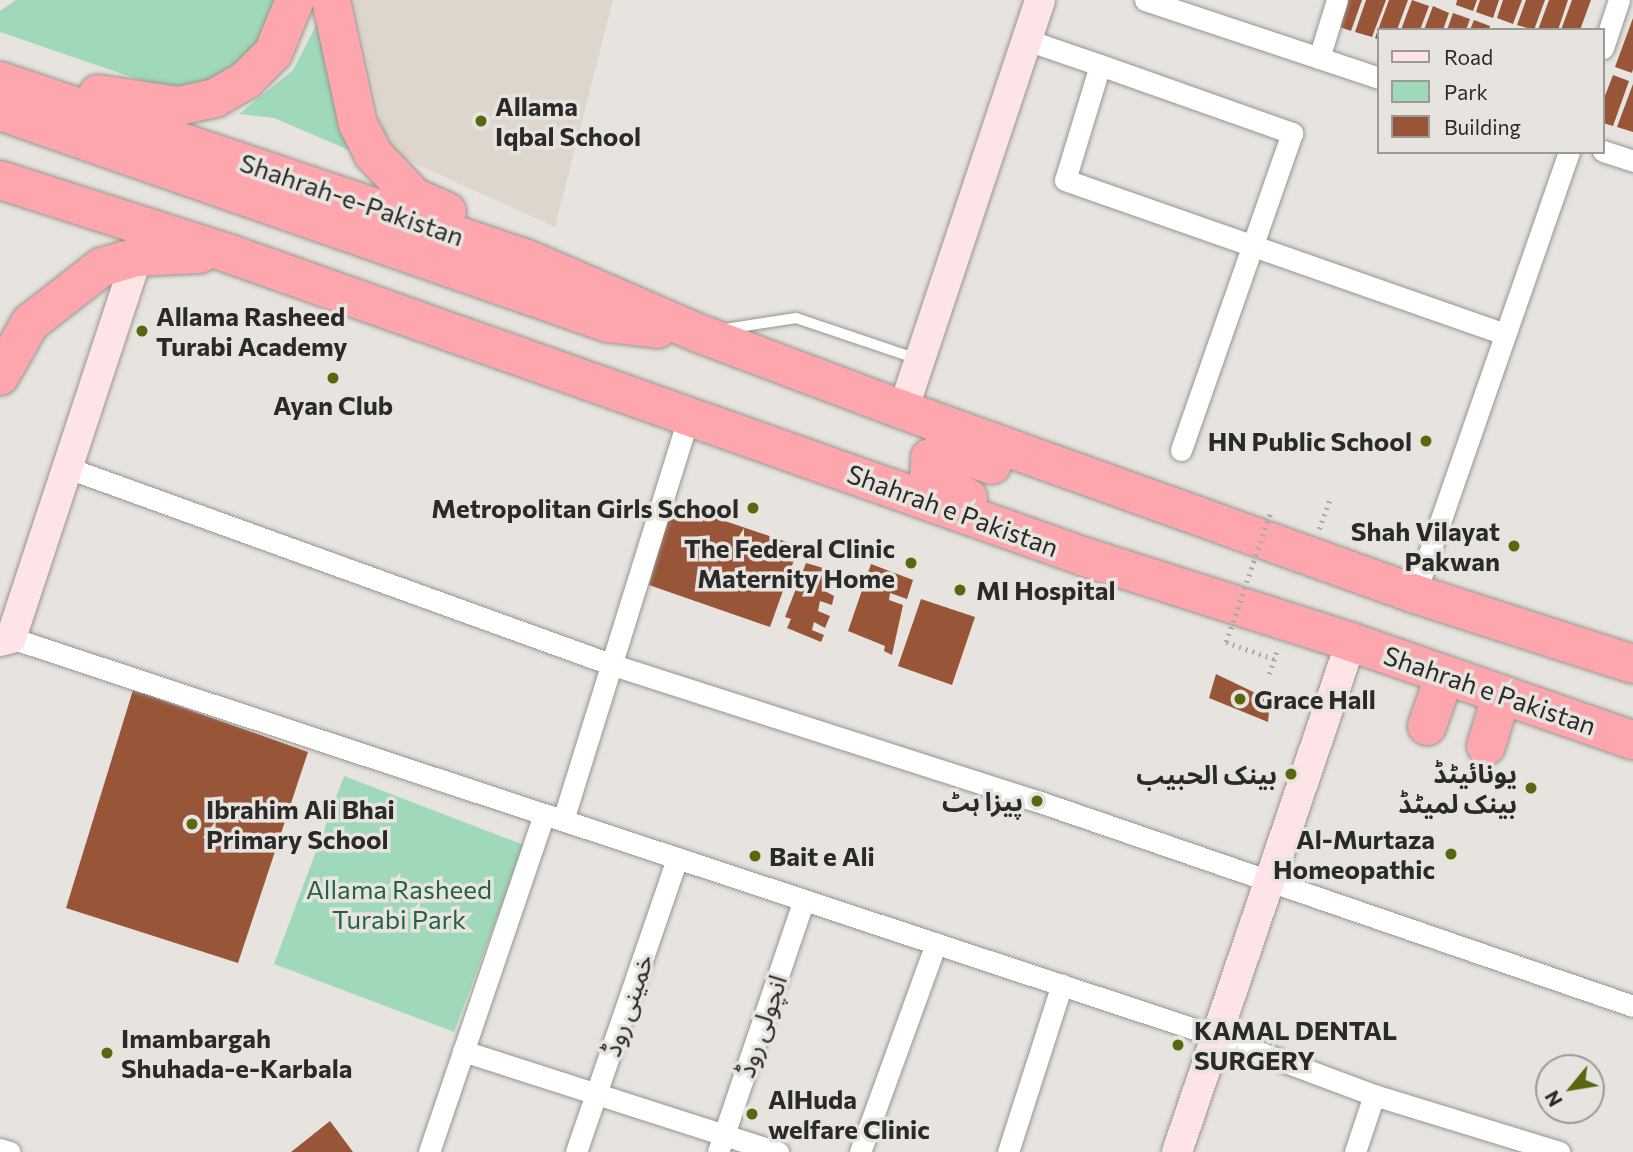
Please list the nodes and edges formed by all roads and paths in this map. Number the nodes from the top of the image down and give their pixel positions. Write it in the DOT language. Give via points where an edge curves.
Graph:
graph roads {
  1 [pos="295,0"];
  2 [pos="331,0"];
  3 [pos="1041,0"];
  4 [pos="1145,0"];
  5 [pos="1337,0"];
  6 [pos="1619,0"];
  7 [pos="1027,40"];
  8 [pos="1605,42"];
  9 [pos="1318,58"];
  10 [pos="1100,65"];
  11 [pos="0,76"];
  12 [pos="1378,78"];
  13 [pos="0,81"];
  14 [pos="0,111"];
  15 [pos="1605,152"];
  16 [pos="1568,154"];
  17 [pos="1633,161"];
  18 [pos="0,180"];
  19 [pos="1252,247"];
  20 [pos="230,254"];
  21 [pos="137,257"];
  22 [pos="527,259"];
  23 [pos="698,333"];
  24 [pos="1505,334"];
  25 [pos="919,360"];
  26 [pos="0,376"];
  27 [pos="903,410"];
  28 [pos="690,416"];
  29 [pos="1181,450"];
  30 [pos="68,468"];
  31 [pos="1182,510"];
  32 [pos="1271,510"];
  33 [pos="1088,558"];
  34 [pos="1415,594"];
  35 [pos="6,639"];
  36 [pos="1351,642"];
  37 [pos="1274,659"];
  38 [pos="1633,664"];
  39 [pos="613,665"];
  40 [pos="1445,675"];
  41 [pos="1502,694"];
  42 [pos="1427,726"];
  43 [pos="1633,740"];
  44 [pos="1486,746"];
  45 [pos="553,817"];
  46 [pos="677,858"];
  47 [pos="1269,881"];
  48 [pos="804,900"];
  49 [pos="936,943"];
  50 [pos="1062,985"];
  51 [pos="1633,1006"];
  52 [pos="1216,1036"];
  53 [pos="463,1051"];
  54 [pos="596,1095"];
  55 [pos="1374,1095"];
  56 [pos="721,1143"];
  57 [pos="1506,1144"];
  58 [pos="0,1149"];
  59 [pos="10,1152"];
  60 [pos="429,1152"];
  61 [pos="576,1152"];
  62 [pos="778,1152"];
  63 [pos="860,1152"];
  64 [pos="1009,1152"];
  65 [pos="1177,1152"];
  66 [pos="1355,1152"];
  67 [pos="1559,1152"];
  1 -- 11 [label="highway" via="273,53 246,80 215,97 165,105"];
  2 -- 22 [label="highway" via="358,124 379,162 414,197 460,218"];
  3 -- 7 [label="street"];
  4 -- 9 [label="street"];
  5 -- 9 [label="street"];
  6 -- 8 [label="street"];
  7 -- 10 [label="street"];
  7 -- 25 [label="street"];
  9 -- 12 [label="street"];
  10 -- 19 [label="street" via="1065,180"];
  10 -- 19 [label="street" via="1292,133"];
  13 -- 22 [label="highway, Shahrah-e-Pakistan"];
  14 -- 23 [label="highway" via="608,323"];
  15 -- 17 [label="street"];
  16 -- 24 [label="street"];
  18 -- 20 [label="highway"];
  19 -- 24 [label="street"];
  19 -- 29 [label="street"];
  20 -- 21 [label="highway"];
  20 -- 28 [label="highway, Shahrah e Pakistan"];
  21 -- 26 [label="highway" via="102,267 30,323"];
  21 -- 30 [label="street"];
  22 -- 23 [label="highway, Shahrah-e-Pakistan"];
  23 -- 25 [label="lane" via="796,318"];
  23 -- 27 [label="highway"];
  24 -- 34 [label="street"];
  25 -- 27 [label="street"];
  27 -- 31 [label="highway"];
  28 -- 33 [label="highway, Shahrah e Pakistan"];
  28 -- 39 [label="street"];
  30 -- 35 [label="street"];
  30 -- 39 [label="street"];
  31 -- 33 [label="highway" via="1088,497 949,451 930,458 926,467 936,486 1052,530"];
  31 -- 34 [label="highway"];
  32 -- 37 [label="path, bridge" via="1226,642"];
  33 -- 36 [label="highway, Shahrah e Pakistan"];
  34 -- 38 [label="highway"];
  35 -- 45 [label="street"];
  36 -- 40 [label="highway, Shahrah e Pakistan"];
  36 -- 47 [label="street"];
  39 -- 45 [label="street"];
  39 -- 47 [label="street"];
  40 -- 41 [label="highway, Shahrah e Pakistan"];
  40 -- 42 [label="highway"];
  41 -- 43 [label="highway, Shahrah e Pakistan"];
  41 -- 44 [label="highway"];
  45 -- 46 [label="street"];
  45 -- 53 [label="street"];
  46 -- 48 [label="street"];
  46 -- 54 [label="street, خمینی روڈ"];
  47 -- 51 [label="street"];
  47 -- 52 [label="street"];
  48 -- 49 [label="street"];
  48 -- 56 [label="street, انچولی روڈ"];
  49 -- 50 [label="street"];
  49 -- 63 [label="street"];
  50 -- 52 [label="street"];
  50 -- 64 [label="street"];
  52 -- 55 [label="street"];
  52 -- 65 [label="street"];
  53 -- 54 [label="street"];
  53 -- 60 [label="street"];
  54 -- 56 [label="street"];
  54 -- 61 [label="street, خمینی روڈ"];
  55 -- 57 [label="street"];
  55 -- 66 [label="street"];
  56 -- 62 [label="street"];
  57 -- 67 [label="street"];
  58 -- 59 [label="street"];
}
